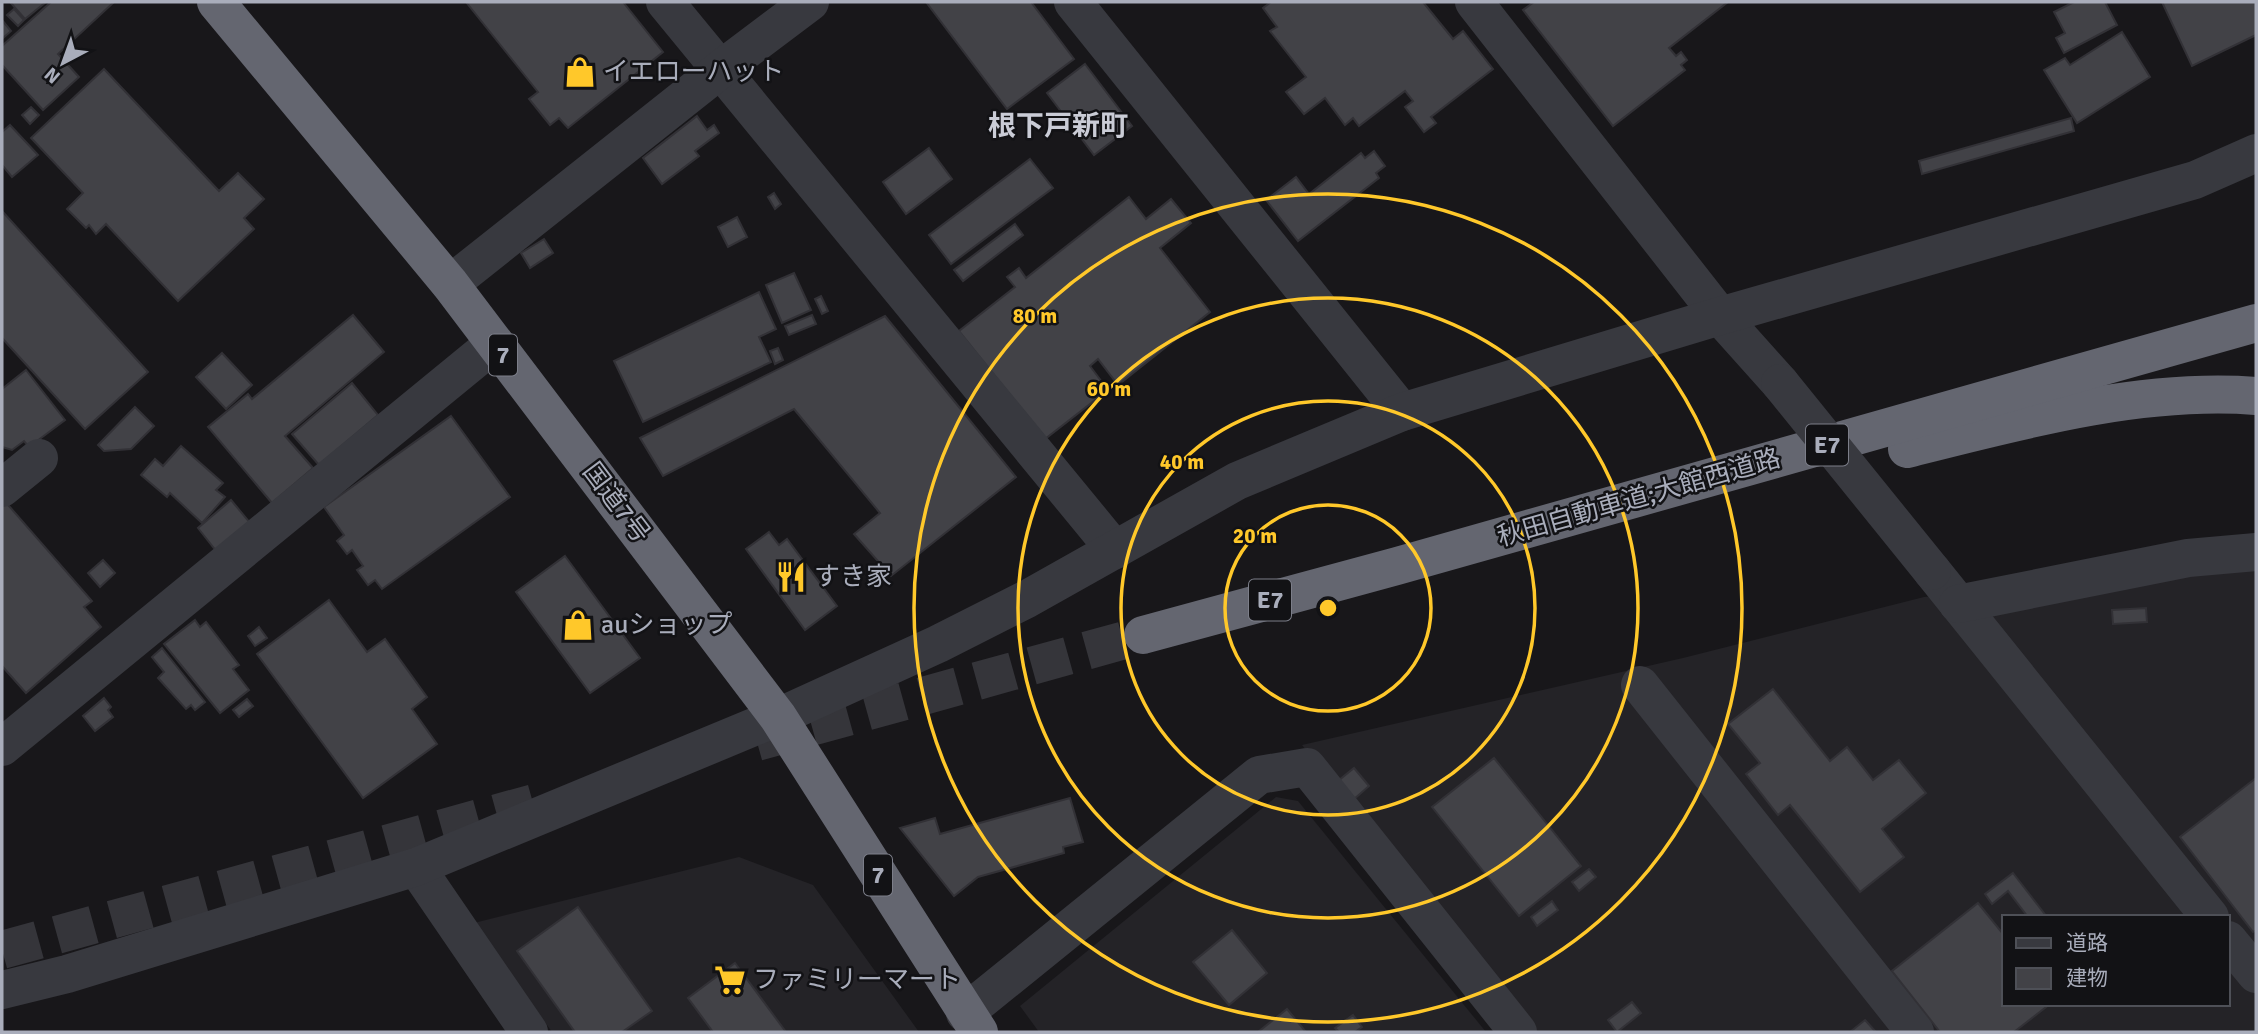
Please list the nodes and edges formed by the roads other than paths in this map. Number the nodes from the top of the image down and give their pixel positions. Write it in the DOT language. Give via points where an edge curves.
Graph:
graph roads {
  1 [pos="216,2"];
  2 [pos="665,2"];
  3 [pos="810,2"];
  4 [pos="1073,2"];
  5 [pos="1474,2"];
  6 [pos="721,69"];
  7 [pos="2256,153"];
  8 [pos="450,284"];
  9 [pos="1720,316"];
  10 [pos="2256,323"];
  11 [pos="495,343"];
  12 [pos="2256,396"];
  13 [pos="1402,412"];
  14 [pos="39,458"];
  15 [pos="2,488"];
  16 [pos="1115,550"];
  17 [pos="2256,552"];
  18 [pos="1397,566"];
  19 [pos="1958,604"];
  20 [pos="1143,635"];
  21 [pos="1640,685"];
  22 [pos="778,717"];
  23 [pos="2,747"];
  24 [pos="416,867"];
  25 [pos="2208,915"];
  26 [pos="2230,942"];
  27 [pos="2256,974"];
  28 [pos="2,990"];
  29 [pos="972,1023"];
  30 [pos="529,1032"];
  31 [pos="1518,1032"];
  32 [pos="1915,1032"];
  1 -- 8 [label="highway, 国道7号 / 7"];
  2 -- 6 [label="street"];
  3 -- 6 [label="street"];
  4 -- 13 [label="street"];
  5 -- 9 [label="street"];
  6 -- 8 [label="street"];
  6 -- 16 [label="street"];
  7 -- 9 [label="street" via="2195,180"];
  8 -- 11 [label="highway, 国道7号 / 7"];
  9 -- 13 [label="street"];
  9 -- 19 [label="street, bridge" via="1780,383"];
  10 -- 18 [label="highway, 秋田自動車道;大館西道路 / E7"];
  11 -- 22 [label="highway, 国道7号 / 7"];
  11 -- 23 [label="street"];
  12 -- 18 [label="highway" via="2158,398 2035,416 1537,542"];
  13 -- 16 [label="street" via="1237,481"];
  14 -- 15 [label="street"];
  16 -- 22 [label="street" via="937,644"];
  17 -- 19 [label="street" via="2188,558"];
  18 -- 20 [label="highway, 秋田自動車道;大館西道路 / E7"];
  19 -- 25 [label="street"];
  21 -- 32 [label="street"];
  22 -- 24 [label="street"];
  22 -- 29 [label="highway, 国道7号 / 7"];
  24 -- 28 [label="street"];
  24 -- 30 [label="street"];
  26 -- 27 [label="street"];
  29 -- 31 [label="street" via="1259,775 1307,767"];
}
